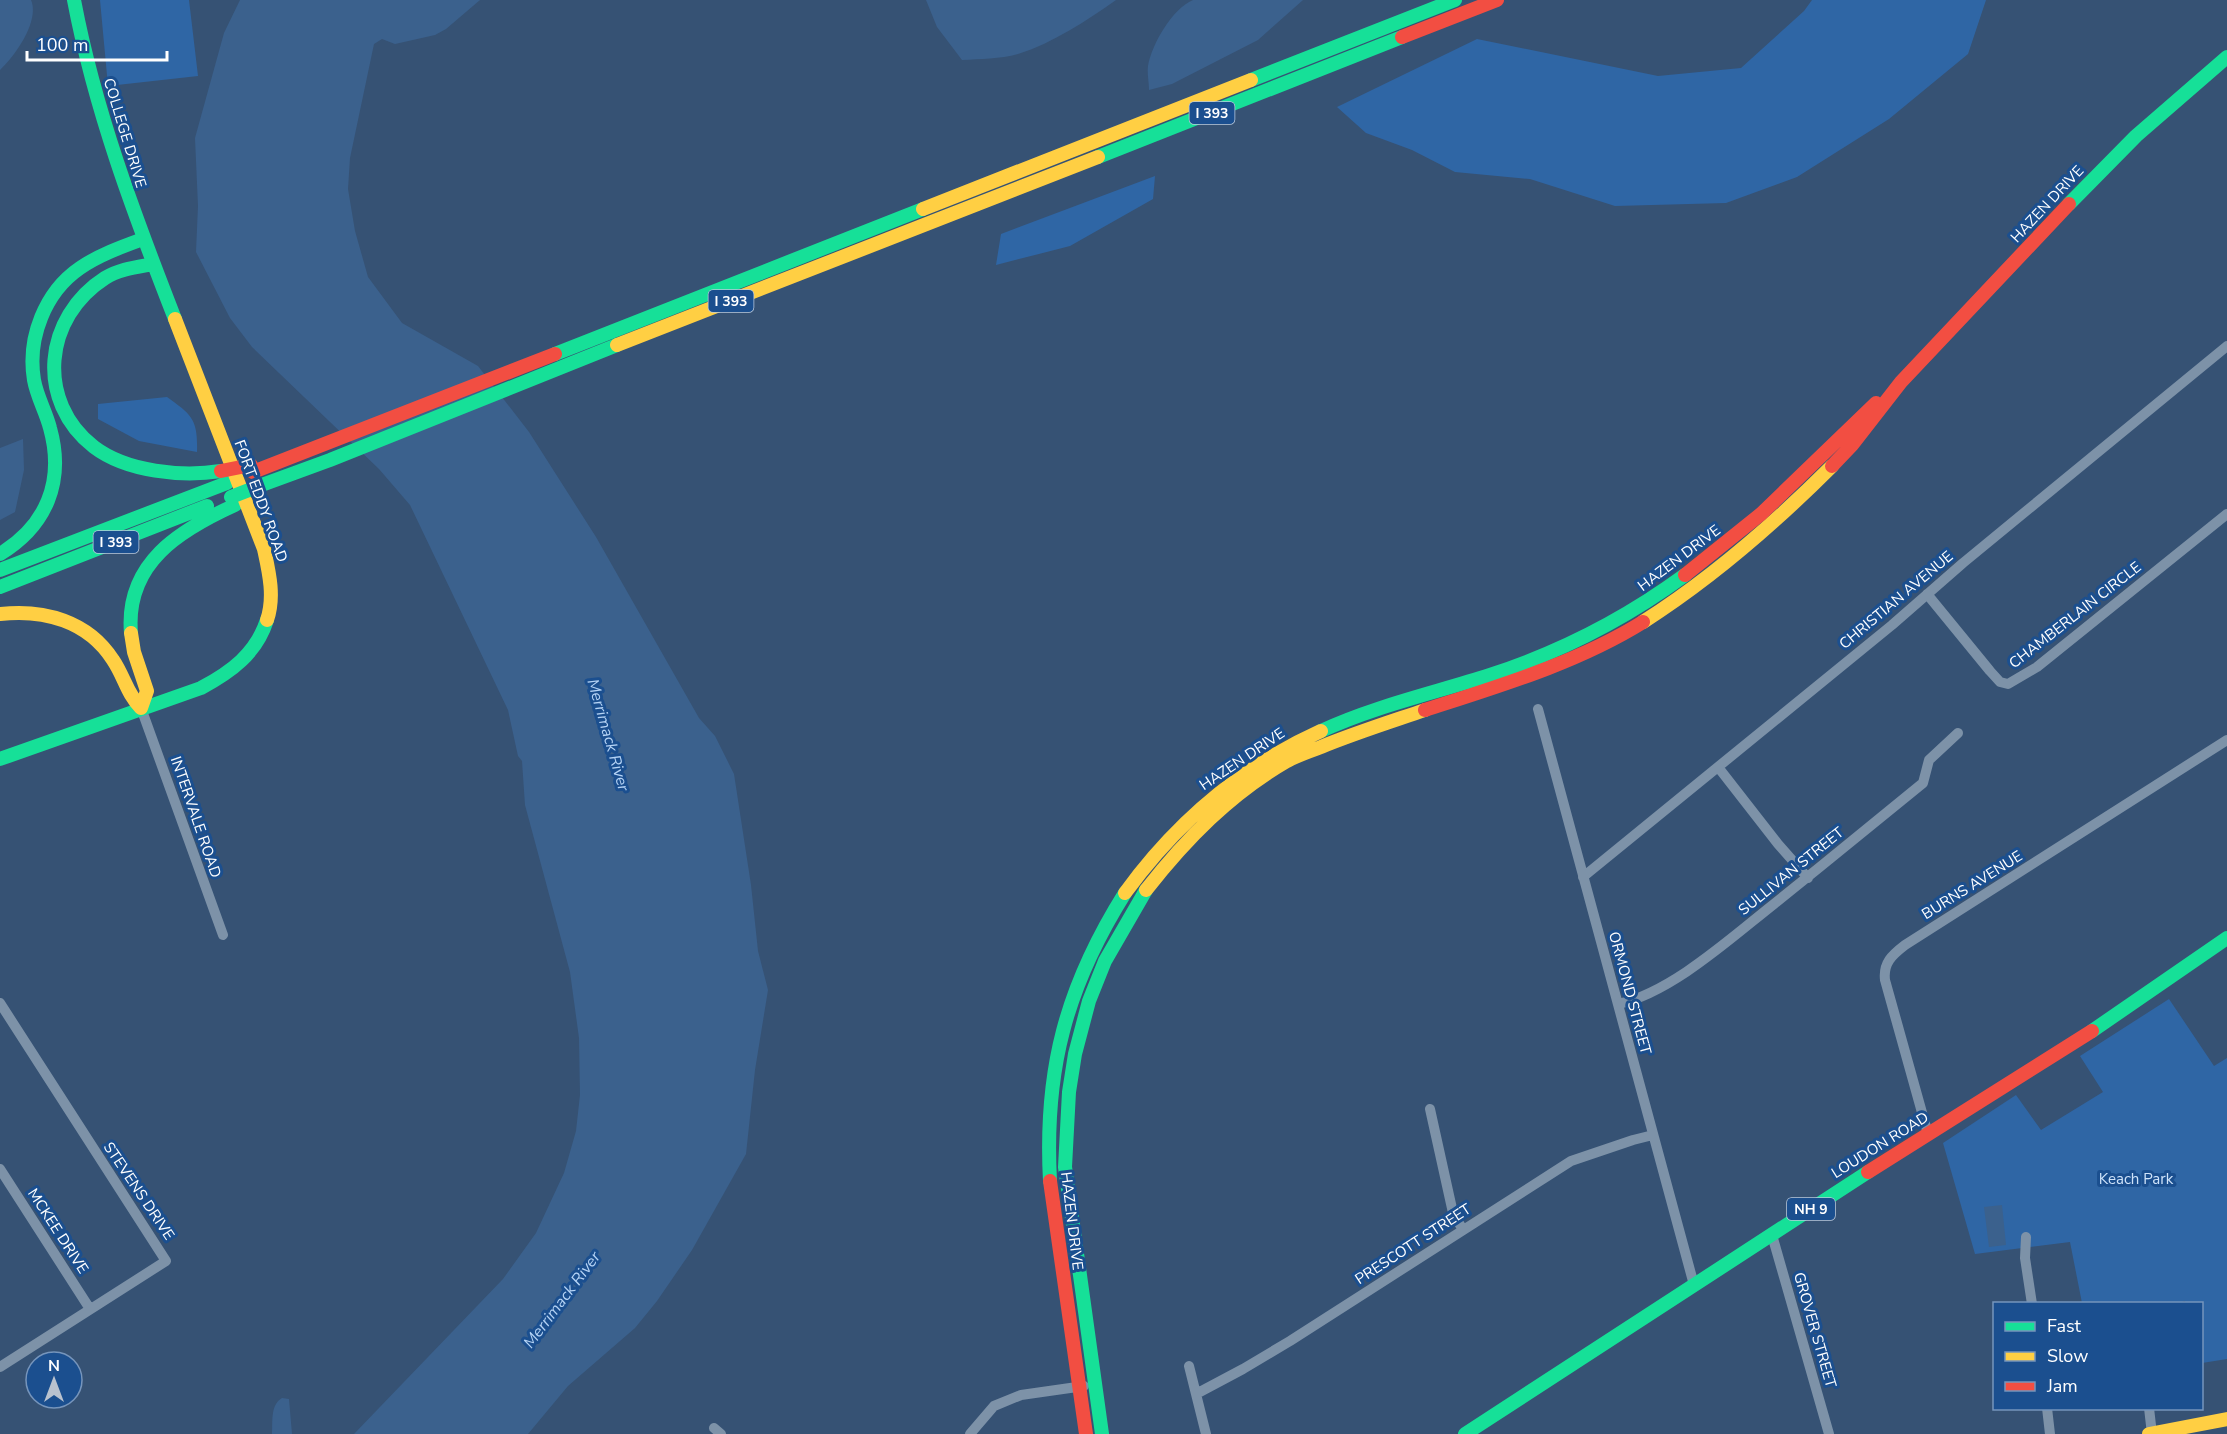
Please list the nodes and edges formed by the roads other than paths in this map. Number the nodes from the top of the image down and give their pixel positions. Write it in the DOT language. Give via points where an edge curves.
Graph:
graph roads {
  1 [pos="74,0"];
  2 [pos="1455,0"];
  3 [pos="1497,0"];
  4 [pos="2227,57"];
  5 [pos="143,239"];
  6 [pos="153,264"];
  7 [pos="2227,346"];
  8 [pos="1901,382"];
  9 [pos="228,489"];
  10 [pos="2227,514"];
  11 [pos="0,554"];
  12 [pos="0,570"];
  13 [pos="0,587"];
  14 [pos="1927,594"];
  15 [pos="0,614"];
  16 [pos="141,708"];
  17 [pos="1538,709"];
  18 [pos="1958,733"];
  19 [pos="2227,740"];
  20 [pos="0,759"];
  21 [pos="1718,767"];
  22 [pos="1583,877"];
  23 [pos="1808,878"];
  24 [pos="224,935"];
  25 [pos="2225,939"];
  26 [pos="0,1003"];
  27 [pos="1618,1004"];
  28 [pos="1430,1109"];
  29 [pos="1928,1134"];
  30 [pos="1653,1135"];
  31 [pos="0,1169"];
  32 [pos="1463,1230"];
  33 [pos="1772,1235"];
  34 [pos="2026,1237"];
  35 [pos="1694,1285"];
  36 [pos="2032,1302"];
  37 [pos="90,1309"];
  38 [pos="1189,1366"];
  39 [pos="0,1367"];
  40 [pos="1094,1384"];
  41 [pos="1079,1386"];
  42 [pos="1196,1394"];
  43 [pos="2047,1410"];
  44 [pos="2149,1410"];
  45 [pos="2227,1419"];
  46 [pos="970,1434"];
  47 [pos="1086,1434"];
  48 [pos="1102,1434"];
  49 [pos="1206,1434"];
  50 [pos="1466,1434"];
  51 [pos="1829,1434"];
  52 [pos="2050,1434"];
  53 [pos="2151,1434"];
  1 -- 5 [label="main road, COLLEGE DRIVE" via="105,133"];
  2 -- 9 [label="main road, I 393" via="252,469"];
  3 -- 9 [label="main road, I 393, bridge" via="260,489"];
  4 -- 8 [label="main road, HAZEN DRIVE" via="2128,143"];
  5 -- 6 [label="main road, FORT EDDY ROAD"];
  5 -- 11 [label="main road" via="74,272 59,287 40,320 32,356 33,378 51,429 56,472 49,503 39,522 25,538"];
  6 -- 9 [label="main road" via="106,277 80,296 67,313 54,353 53,375 58,396 79,433 114,458"];
  6 -- 16 [label="main road, FORT EDDY ROAD" via="264,549 271,594 264,629 245,660 233,671 201,688"];
  7 -- 14 [label="street, CHRISTIAN AVENUE"];
  8 -- 40 [label="main road, HAZEN DRIVE" via="1852,445 1806,492 1725,564 1655,614 1580,655 1289,760 1211,816 1169,861 1143,896 1105,961 1089,1001 1069,1092 1065,1167"];
  8 -- 41 [label="main road, HAZEN DRIVE" via="1725,546 1646,603 1539,658 1331,726 1283,748 1213,798 1159,851 1119,903 1097,940 1083,969 1057,1057 1048,1167"];
  9 -- 12 [label="main road, I 393"];
  9 -- 13 [label="main road, I 393"];
  9 -- 16 [label="main road" via="159,552 143,574 134,596 130,621 133,648 147,690"];
  10 -- 14 [label="street, CHAMBERLAIN CIRCLE" via="2037,667 2008,684 2000,682 1990,671"];
  14 -- 21 [label="street, CHRISTIAN AVENUE"];
  15 -- 16 [label="main road" via="45,616 83,629 114,661 129,697"];
  16 -- 20 [label="main road, FORT EDDY ROAD"];
  16 -- 24 [label="street, INTERVALE ROAD"];
  17 -- 22 [label="street, ORMOND STREET"];
  18 -- 23 [label="street, SULLIVAN STREET" via="1929,760 1923,783"];
  19 -- 29 [label="street, BURNS AVENUE" via="1888,959 1886,980"];
  21 -- 22 [label="street, CHRISTIAN AVENUE"];
  21 -- 23 [label="street"];
  22 -- 27 [label="street, ORMOND STREET"];
  23 -- 27 [label="street, SULLIVAN STREET" via="1698,963 1662,986"];
  25 -- 29 [label="main road, LOUDON ROAD / NH 9" via="2105,1023"];
  26 -- 37 [label="street, STEVENS DRIVE" via="166,1261"];
  27 -- 30 [label="street, ORMOND STREET"];
  28 -- 32 [label="street" via="1453,1213"];
  29 -- 33 [label="main road, LOUDON ROAD / NH 9"];
  30 -- 32 [label="street, PRESCOTT STREET" via="1571,1161"];
  30 -- 35 [label="street, ORMOND STREET"];
  31 -- 37 [label="street, MCKEE DRIVE"];
  32 -- 42 [label="street, PRESCOTT STREET" via="1290,1341"];
  33 -- 35 [label="main road, LOUDON ROAD / NH 9"];
  33 -- 51 [label="street, GROVER STREET"];
  34 -- 36 [label="street"];
  35 -- 50 [label="main road, LOUDON ROAD / NH 9"];
  37 -- 39 [label="street, STEVENS DRIVE"];
  38 -- 42 [label="street"];
  40 -- 41 [label="street"];
  40 -- 48 [label="main road, HAZEN DRIVE"];
  41 -- 46 [label="street" via="1021,1395 994,1406"];
  41 -- 47 [label="main road, HAZEN DRIVE"];
  42 -- 49 [label="street"];
  43 -- 52 [label="street"];
  44 -- 53 [label="street"];
  45 -- 53 [label="main road"];
}
